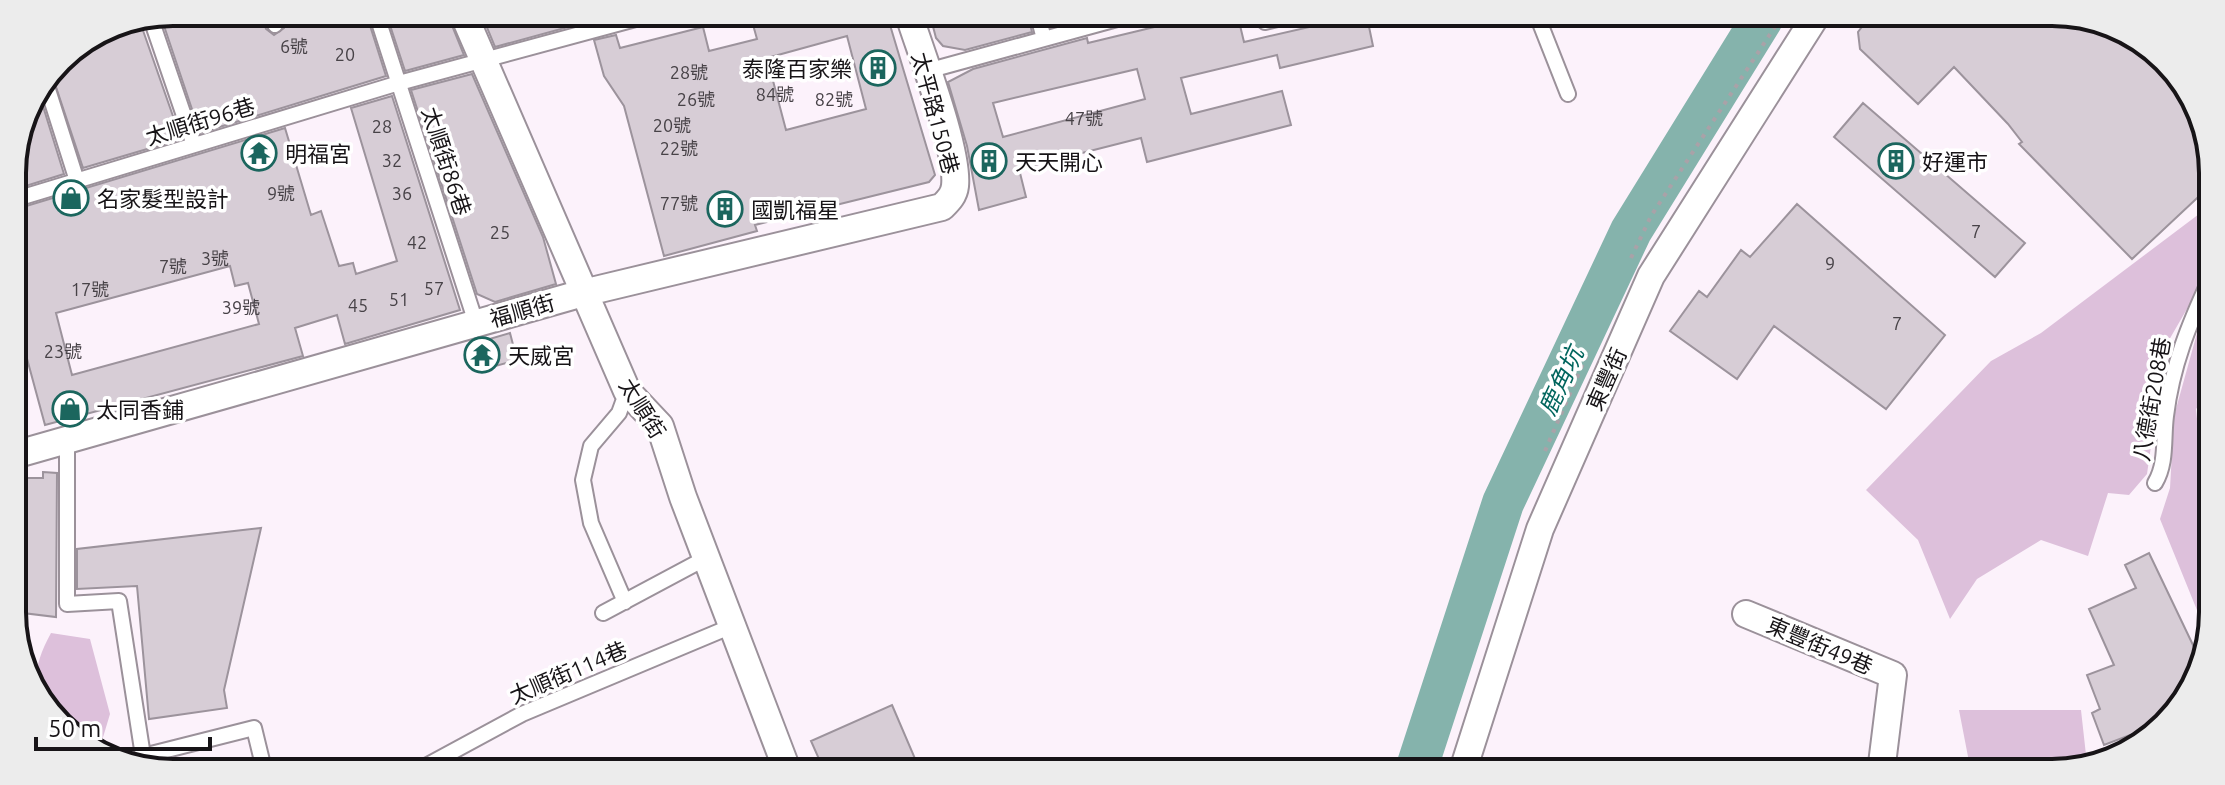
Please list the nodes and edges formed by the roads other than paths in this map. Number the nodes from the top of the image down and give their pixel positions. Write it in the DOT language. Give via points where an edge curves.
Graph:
graph roads {
  1 [pos="380,26"];
  2 [pos="468,26"];
  3 [pos="603,26"];
  4 [pos="913,26"];
  5 [pos="1041,26"];
  6 [pos="1091,26"];
  7 [pos="1541,26"];
  8 [pos="1810,26"];
  9 [pos="154,27"];
  10 [pos="1044,39"];
  11 [pos="482,61"];
  12 [pos="927,71"];
  13 [pos="399,83"];
  14 [pos="49,94"];
  15 [pos="1568,94"];
  16 [pos="194,145"];
  17 [pos="77,181"];
  18 [pos="26,196"];
  19 [pos="942,207"];
  20 [pos="583,293"];
  21 [pos="2199,302"];
  22 [pos="476,323"];
  23 [pos="627,391"];
  24 [pos="67,441"];
  25 [pos="26,452"];
  26 [pos="2155,483"];
  27 [pos="706,558"];
  28 [pos="625,602"];
  29 [pos="603,613"];
  30 [pos="1746,614"];
  31 [pos="732,626"];
  32 [pos="143,756"];
  33 [pos="144,756"];
  34 [pos="262,759"];
  35 [pos="439,759"];
  36 [pos="783,759"];
  37 [pos="1467,759"];
  38 [pos="1883,759"];
  1 -- 13 [label="lane, 太順街86巷"];
  2 -- 11 [label="street, 太順街"];
  3 -- 11 [label="lane, 太順街96巷"];
  4 -- 12 [label="street, 太平路150巷"];
  5 -- 10 [label="lane"];
  6 -- 10 [label="lane"];
  7 -- 15 [label="lane"];
  8 -- 37 [label="street, 東豐街" via="1651,276 1540,529"];
  9 -- 16 [label="lane"];
  10 -- 12 [label="lane"];
  11 -- 13 [label="lane, 太順街96巷"];
  11 -- 20 [label="street, 太順街"];
  12 -- 19 [label="street, 太平路150巷" via="952,155 955,184"];
  13 -- 16 [label="lane, 太順街96巷"];
  13 -- 22 [label="lane, 太順街86巷"];
  14 -- 17 [label="lane"];
  16 -- 17 [label="lane, 太順街96巷"];
  17 -- 18 [label="lane, 太順街96巷"];
  19 -- 20 [label="street, 福順街"];
  20 -- 22 [label="street, 福順街"];
  20 -- 23 [label="street, 太順街"];
  21 -- 26 [label="lane, 八德街208巷" via="2182,337 2166,415 2163,471"];
  22 -- 24 [label="street, 福順街"];
  23 -- 27 [label="street, 太順街" via="660,426"];
  23 -- 28 [label="lane" via="619,413 591,446 583,480 591,523"];
  24 -- 25 [label="street, 福順街"];
  24 -- 32 [label="lane" via="67,604 119,601"];
  27 -- 28 [label="lane"];
  27 -- 31 [label="street, 太順街"];
  28 -- 29 [label="lane"];
  30 -- 38 [label="street, 東豐街49巷" via="1893,675"];
  31 -- 35 [label="lane, 太順街114巷" via="522,714"];
  31 -- 36 [label="street, 太順街"];
  33 -- 34 [label="lane" via="254,728"];
}
